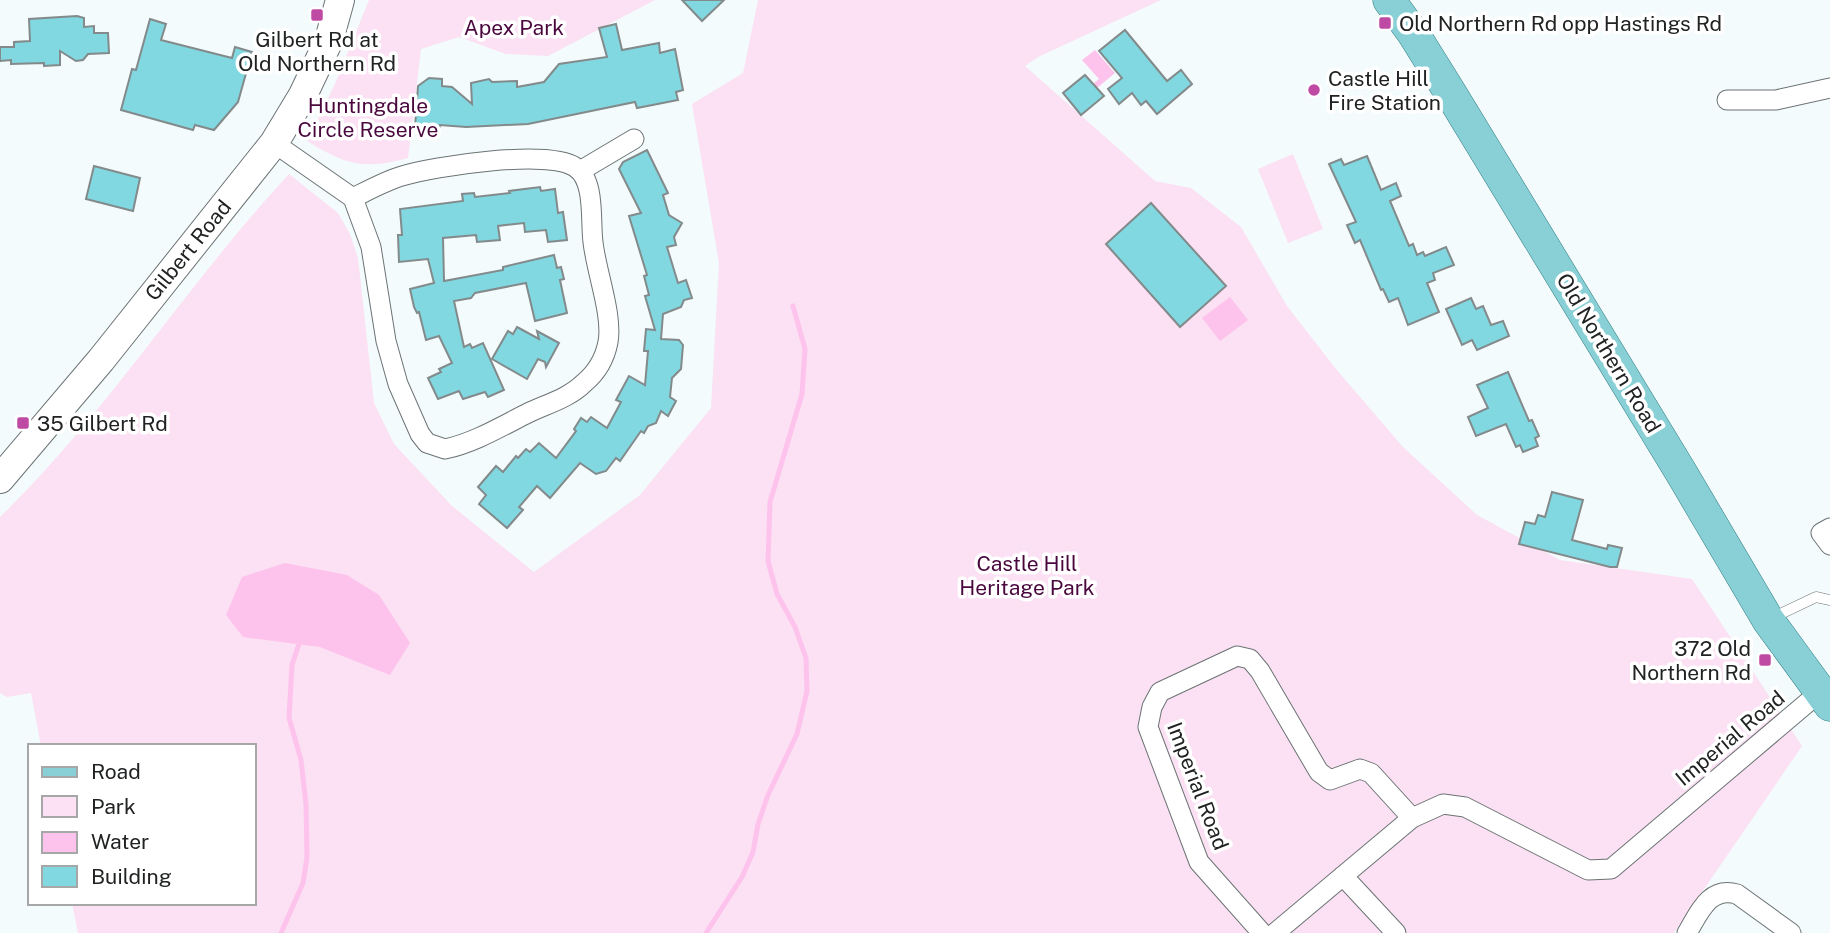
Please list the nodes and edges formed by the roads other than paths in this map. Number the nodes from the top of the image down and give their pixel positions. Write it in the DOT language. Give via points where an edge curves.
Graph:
graph roads {
  1 [pos="341,0"];
  2 [pos="1389,0"];
  3 [pos="1830,88"];
  4 [pos="1727,100"];
  5 [pos="634,139"];
  6 [pos="274,143"];
  7 [pos="580,170"];
  8 [pos="354,198"];
  9 [pos="0,479"];
  10 [pos="1830,600"];
  11 [pos="1768,620"];
  12 [pos="1825,698"];
  13 [pos="1412,818"];
  14 [pos="1343,876"];
  15 [pos="1262,933"];
  16 [pos="1275,933"];
  17 [pos="1396,933"];
  18 [pos="1687,933"];
  19 [pos="1791,933"];
  1 -- 6 [label="main road, Gilbert Road" via="329,40"];
  2 -- 11 [label="main road, Old Northern Road" via="1472,129"];
  3 -- 4 [label="street" via="1776,100"];
  5 -- 7 [label="street"];
  6 -- 8 [label="street"];
  6 -- 9 [label="main road, Gilbert Road"];
  7 -- 8 [label="street" via="547,158 479,163 401,176"];
  7 -- 8 [label="street" via="589,192 593,244 609,328 603,358 584,383 562,398 445,449 427,443 419,434 398,384 371,247"];
  10 -- 11 [label="lane" via="1816,597"];
  11 -- 12 [label="main road, Old Northern Road"];
  12 -- 13 [label="street, Imperial Road" via="1611,869 1588,870 1465,807 1443,804"];
  13 -- 14 [label="street, Imperial Road"];
  13 -- 15 [label="street, Imperial Road" via="1371,773 1360,769 1330,780 1319,772 1250,659 1237,656 1160,692 1148,727 1199,862"];
  14 -- 16 [label="street, Imperial Road"];
  14 -- 17 [label="street"];
  18 -- 19 [label="street" via="1708,899 1727,891"];
}
